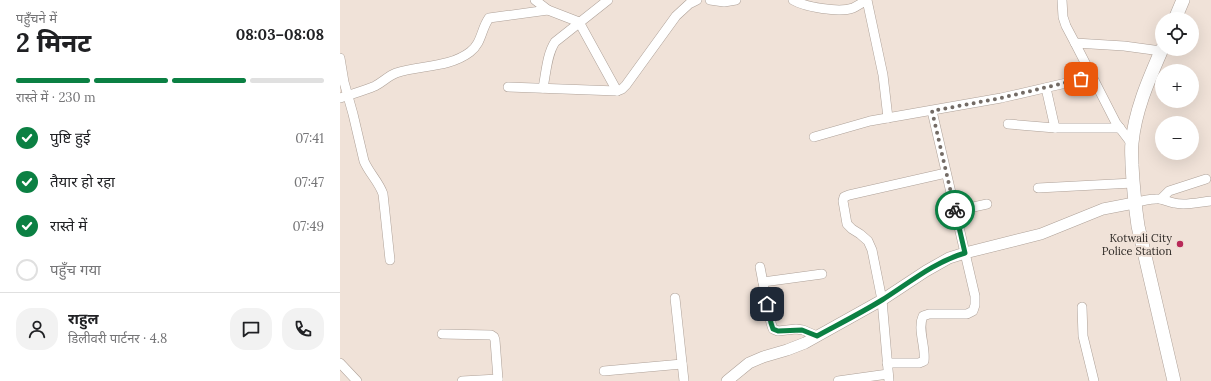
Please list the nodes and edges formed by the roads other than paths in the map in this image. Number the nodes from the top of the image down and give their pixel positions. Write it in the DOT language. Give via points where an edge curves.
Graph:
graph roads {
  1 [pos="535,0"];
  2 [pos="608,0"];
  3 [pos="697,0"];
  4 [pos="710,0"];
  5 [pos="736,0"];
  6 [pos="793,0"];
  7 [pos="1062,0"];
  8 [pos="1183,0"];
  9 [pos="548,10"];
  10 [pos="1178,12"];
  11 [pos="579,22"];
  12 [pos="1075,43"];
  13 [pos="1155,49"];
  14 [pos="1159,56"];
  15 [pos="340,58"];
  16 [pos="1092,77"];
  17 [pos="508,87"];
  18 [pos="543,88"];
  19 [pos="1046,88"];
  20 [pos="617,91"];
  21 [pos="344,97"];
  22 [pos="932,111"];
  23 [pos="888,118"];
  24 [pos="1008,124"];
  25 [pos="1055,128"];
  26 [pos="1120,128"];
  27 [pos="814,137"];
  28 [pos="1132,144"];
  29 [pos="946,174"];
  30 [pos="1206,179"];
  31 [pos="1133,183"];
  32 [pos="1038,188"];
  33 [pos="1161,199"];
  34 [pos="1211,201"];
  35 [pos="1134,203"];
  36 [pos="987,204"];
  37 [pos="955,211"];
  38 [pos="965,253"];
  39 [pos="390,260"];
  40 [pos="760,267"];
  41 [pos="822,274"];
  42 [pos="763,282"];
  43 [pos="675,298"];
  44 [pos="882,300"];
  45 [pos="1082,307"];
  46 [pos="442,334"];
  47 [pos="817,336"];
  48 [pos="340,363"];
  49 [pos="887,363"];
  50 [pos="682,364"];
  51 [pos="604,371"];
  52 [pos="888,378"];
  53 [pos="498,380"];
  54 [pos="357,381"];
  55 [pos="462,381"];
  56 [pos="684,381"];
  57 [pos="727,381"];
  58 [pos="838,381"];
  59 [pos="1094,381"];
  60 [pos="1174,381"];
  1 -- 9 [label="street"];
  2 -- 11 [label="street"];
  3 -- 20 [label="street" via="676,16 626,85"];
  4 -- 5 [label="street"];
  6 -- 23 [label="street" via="807,5 845,9 867,0 883,75"];
  7 -- 12 [label="street" via="1063,17"];
  8 -- 10 [label="main road"];
  9 -- 11 [label="street"];
  9 -- 21 [label="street" via="489,18 479,42 459,59 396,73 375,86"];
  11 -- 18 [label="street" via="552,47"];
  11 -- 20 [label="street"];
  12 -- 13 [label="street"];
  12 -- 16 [label="street"];
  14 -- 28 [label="main road" via="1141,102"];
  15 -- 21 [label="street"];
  16 -- 19 [label="street"];
  16 -- 26 [label="street"];
  17 -- 18 [label="street"];
  18 -- 20 [label="street"];
  19 -- 22 [label="street"];
  19 -- 25 [label="street"];
  21 -- 39 [label="street" via="366,167 381,187 383,194"];
  22 -- 23 [label="street"];
  22 -- 29 [label="street"];
  23 -- 27 [label="street"];
  24 -- 25 [label="street"];
  25 -- 26 [label="street"];
  26 -- 28 [label="street"];
  28 -- 31 [label="main road"];
  29 -- 37 [label="street"];
  29 -- 44 [label="street" via="844,197 842,201 847,224 868,241 872,250"];
  30 -- 33 [label="street" via="1169,191"];
  31 -- 32 [label="street"];
  31 -- 35 [label="main road"];
  33 -- 34 [label="street" via="1178,204"];
  33 -- 35 [label="street"];
  35 -- 38 [label="street" via="1103,209 1041,234"];
  35 -- 60 [label="main road"];
  36 -- 37 [label="street"];
  37 -- 38 [label="street"];
  38 -- 44 [label="street" via="937,265"];
  38 -- 49 [label="street" via="974,296 973,311 967,314 923,316 921,321 924,362"];
  40 -- 42 [label="street"];
  41 -- 42 [label="street"];
  42 -- 47 [label="street" via="773,329 802,330"];
  43 -- 50 [label="street"];
  44 -- 47 [label="street"];
  44 -- 49 [label="street"];
  45 -- 59 [label="street" via="1084,336"];
  46 -- 53 [label="street" via="494,336"];
  47 -- 57 [label="street" via="797,346 763,357"];
  48 -- 54 [label="street"];
  49 -- 52 [label="street"];
  50 -- 51 [label="street"];
  50 -- 56 [label="street"];
  52 -- 58 [label="street"];
  53 -- 55 [label="street"];
}
